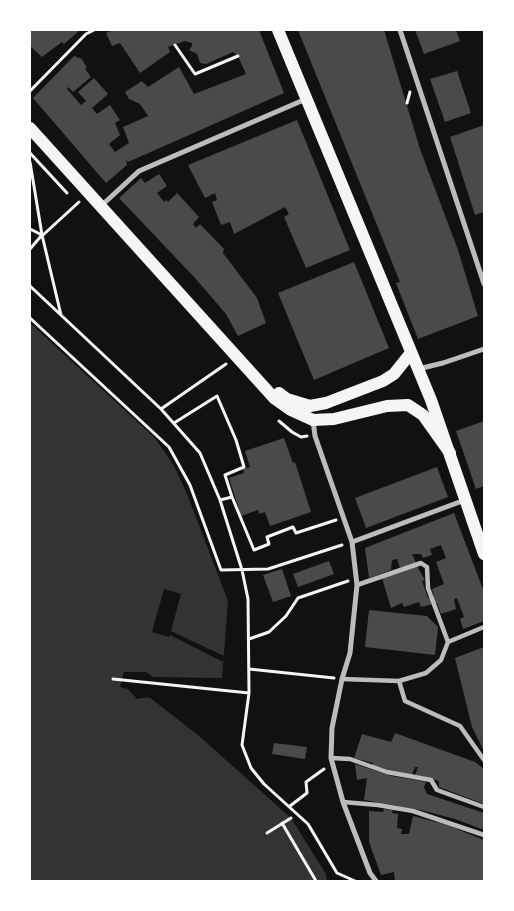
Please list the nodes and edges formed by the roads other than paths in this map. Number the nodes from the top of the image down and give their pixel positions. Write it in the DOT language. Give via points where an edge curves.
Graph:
graph roads {
  1 [pos="278,30"];
  2 [pos="400,30"];
  3 [pos="306,99"];
  4 [pos="30,128"];
  5 [pos="101,206"];
  6 [pos="484,284"];
  7 [pos="484,349"];
  8 [pos="410,354"];
  9 [pos="418,369"];
  10 [pos="257,377"];
  11 [pos="313,420"];
  12 [pos="450,453"];
  13 [pos="466,500"];
  14 [pos="352,542"];
  15 [pos="484,554"];
  16 [pos="356,581"];
  17 [pos="484,628"];
  18 [pos="448,642"];
  19 [pos="342,679"];
  20 [pos="399,681"];
  21 [pos="331,758"];
  22 [pos="484,760"];
  23 [pos="343,802"];
  24 [pos="484,808"];
  25 [pos="484,835"];
  26 [pos="376,881"];
  1 -- 3 [label="main road"];
  2 -- 6 [label="street"];
  3 -- 5 [label="street" via="139,170"];
  3 -- 8 [label="main road"];
  4 -- 5 [label="main road"];
  5 -- 10 [label="main road"];
  7 -- 9 [label="street"];
  8 -- 9 [label="main road"];
  8 -- 10 [label="main road" via="394,374 383,381 310,406 287,399"];
  9 -- 12 [label="main road"];
  10 -- 11 [label="main road" via="274,398"];
  11 -- 12 [label="main road" via="408,405 423,414"];
  11 -- 14 [label="street" via="315,436"];
  12 -- 13 [label="main road"];
  13 -- 14 [label="street"];
  13 -- 15 [label="main road"];
  14 -- 16 [label="street"];
  16 -- 18 [label="street" via="421,563 427,567 428,588"];
  16 -- 19 [label="street" via="350,653"];
  17 -- 18 [label="street"];
  18 -- 20 [label="street" via="441,660 426,673"];
  19 -- 20 [label="street"];
  19 -- 21 [label="street" via="332,728"];
  20 -- 22 [label="street" via="405,700 460,726"];
  21 -- 23 [label="street"];
  21 -- 24 [label="street" via="350,759 387,772 431,780 436,790"];
  23 -- 25 [label="street" via="413,811"];
  23 -- 26 [label="street"];
}
